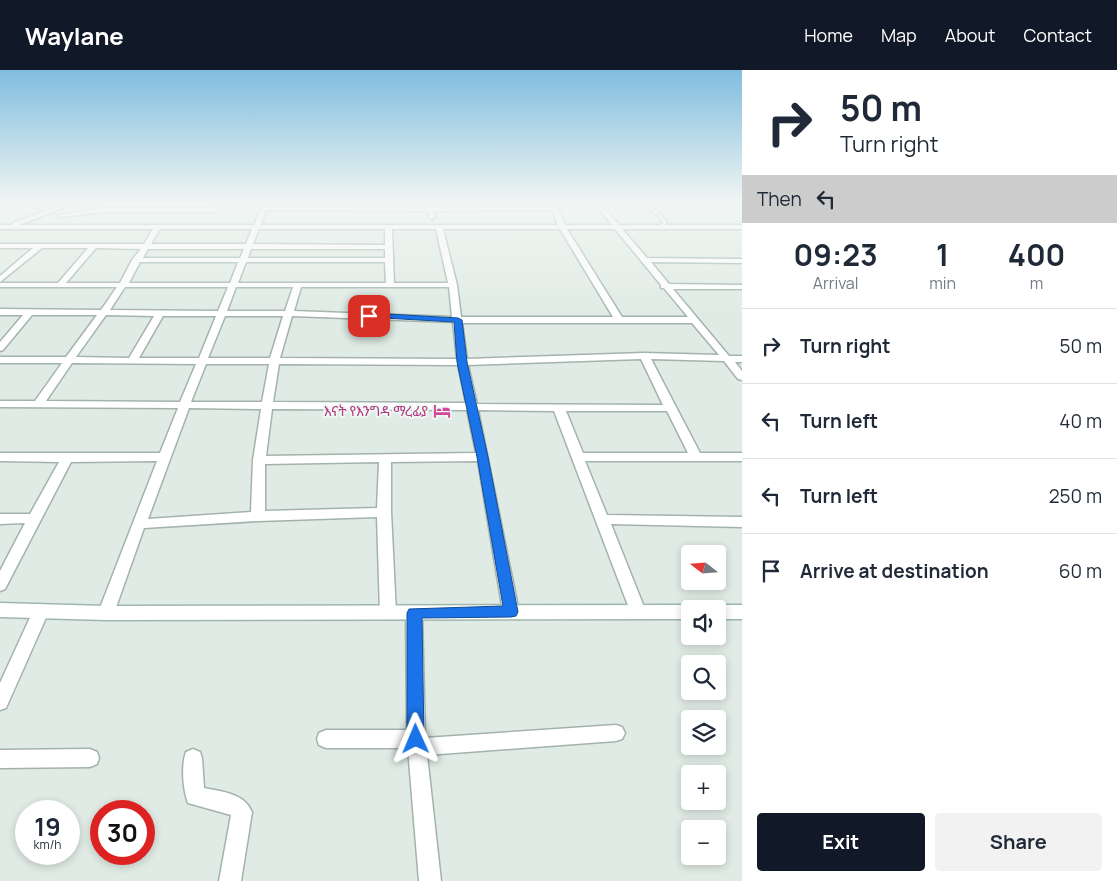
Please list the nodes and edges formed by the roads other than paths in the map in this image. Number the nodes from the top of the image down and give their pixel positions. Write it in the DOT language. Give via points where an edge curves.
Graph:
graph roads {
  1 [pos="149,241"];
  2 [pos="251,241"];
  3 [pos="387,241"];
  4 [pos="440,241"];
  5 [pos="571,241"];
  6 [pos="629,241"];
  7 [pos="0,246"];
  8 [pos="10,246"];
  9 [pos="39,247"];
  10 [pos="93,247"];
  11 [pos="145,247"];
  12 [pos="248,247"];
  13 [pos="388,247"];
  14 [pos="0,252"];
  15 [pos="244,259"];
  16 [pos="136,260"];
  17 [pos="388,260"];
  18 [pos="644,260"];
  19 [pos="742,261"];
  20 [pos="0,280"];
  21 [pos="60,284"];
  22 [pos="123,284"];
  23 [pos="234,284"];
  24 [pos="298,284"];
  25 [pos="390,284"];
  26 [pos="0,285"];
  27 [pos="453,285"];
  28 [pos="664,286"];
  29 [pos="742,287"];
  30 [pos="0,312"];
  31 [pos="30,312"];
  32 [pos="105,312"];
  33 [pos="160,312"];
  34 [pos="222,312"];
  35 [pos="290,314"];
  36 [pos="458,320"];
  37 [pos="620,320"];
  38 [pos="694,320"];
  39 [pos="0,348"];
  40 [pos="644,356"];
  41 [pos="133,359"];
  42 [pos="727,359"];
  43 [pos="742,359"];
  44 [pos="0,360"];
  45 [pos="72,360"];
  46 [pos="203,360"];
  47 [pos="274,361"];
  48 [pos="462,362"];
  49 [pos="742,377"];
  50 [pos="0,404"];
  51 [pos="38,404"];
  52 [pos="267,405"];
  53 [pos="184,406"];
  54 [pos="472,406"];
  55 [pos="559,408"];
  56 [pos="672,408"];
  57 [pos="695,456"];
  58 [pos="0,457"];
  59 [pos="164,457"];
  60 [pos="483,457"];
  61 [pos="578,457"];
  62 [pos="742,457"];
  63 [pos="67,458"];
  64 [pos="385,458"];
  65 [pos="259,460"];
  66 [pos="384,512"];
  67 [pos="258,516"];
  68 [pos="34,518"];
  69 [pos="0,519"];
  70 [pos="601,519"];
  71 [pos="742,522"];
  72 [pos="139,524"];
  73 [pos="0,585"];
  74 [pos="0,610"];
  75 [pos="41,611"];
  76 [pos="511,612"];
  77 [pos="638,612"];
  78 [pos="681,612"];
  79 [pos="726,612"];
  80 [pos="742,612"];
  81 [pos="388,613"];
  82 [pos="414,613"];
  83 [pos="106,614"];
  84 [pos="0,702"];
  85 [pos="616,733"];
  86 [pos="326,739"];
  87 [pos="417,743"];
  88 [pos="90,758"];
  89 [pos="193,758"];
  90 [pos="0,759"];
  91 [pos="230,881"];
  92 [pos="430,881"];
  1 -- 11 [label="street"];
  2 -- 12 [label="street"];
  3 -- 13 [label="street"];
  4 -- 27 [label="street"];
  5 -- 37 [label="street"];
  6 -- 18 [label="street"];
  7 -- 8 [label="street"];
  8 -- 9 [label="street"];
  8 -- 14 [label="street"];
  9 -- 10 [label="street"];
  9 -- 20 [label="street"];
  10 -- 11 [label="street"];
  10 -- 21 [label="street"];
  11 -- 12 [label="street"];
  11 -- 16 [label="street"];
  12 -- 13 [label="street"];
  12 -- 15 [label="street"];
  13 -- 17 [label="street"];
  15 -- 16 [label="street"];
  15 -- 17 [label="street"];
  15 -- 23 [label="street"];
  16 -- 22 [label="street"];
  17 -- 25 [label="street"];
  18 -- 19 [label="street"];
  18 -- 28 [label="street"];
  21 -- 22 [label="street"];
  21 -- 26 [label="street"];
  22 -- 23 [label="street"];
  22 -- 32 [label="street"];
  23 -- 24 [label="street"];
  23 -- 34 [label="street"];
  24 -- 25 [label="street"];
  24 -- 35 [label="street"];
  25 -- 27 [label="street"];
  27 -- 36 [label="street"];
  28 -- 29 [label="street"];
  28 -- 38 [label="street"];
  30 -- 31 [label="street"];
  31 -- 32 [label="street"];
  31 -- 39 [label="street"];
  32 -- 33 [label="street"];
  32 -- 45 [label="street"];
  33 -- 34 [label="street"];
  33 -- 41 [label="street"];
  34 -- 35 [label="street"];
  34 -- 46 [label="street"];
  35 -- 36 [label="street"];
  35 -- 47 [label="street"];
  36 -- 37 [label="street"];
  36 -- 48 [label="street"];
  37 -- 38 [label="street"];
  38 -- 42 [label="street"];
  40 -- 42 [label="street"];
  40 -- 48 [label="street"];
  40 -- 56 [label="street"];
  41 -- 45 [label="street"];
  41 -- 46 [label="street"];
  42 -- 43 [label="street"];
  42 -- 49 [label="street"];
  44 -- 45 [label="street"];
  45 -- 51 [label="street"];
  46 -- 47 [label="street"];
  46 -- 53 [label="street"];
  47 -- 48 [label="street"];
  47 -- 52 [label="street"];
  48 -- 54 [label="street"];
  50 -- 51 [label="street"];
  51 -- 53 [label="street"];
  52 -- 53 [label="street"];
  52 -- 54 [label="street"];
  52 -- 65 [label="street"];
  53 -- 59 [label="street"];
  54 -- 55 [label="street"];
  54 -- 60 [label="street"];
  55 -- 56 [label="street"];
  55 -- 61 [label="street"];
  56 -- 57 [label="street"];
  57 -- 61 [label="street"];
  57 -- 62 [label="street"];
  58 -- 63 [label="street"];
  59 -- 63 [label="street"];
  59 -- 72 [label="street"];
  60 -- 64 [label="street"];
  60 -- 76 [label="street"];
  61 -- 70 [label="street"];
  63 -- 68 [label="street"];
  64 -- 65 [label="street"];
  64 -- 66 [label="street"];
  65 -- 67 [label="street"];
  66 -- 67 [label="street"];
  66 -- 81 [label="street"];
  67 -- 72 [label="street"];
  68 -- 69 [label="street"];
  68 -- 73 [label="street"];
  70 -- 71 [label="street"];
  70 -- 77 [label="street"];
  72 -- 83 [label="street"];
  74 -- 75 [label="street"];
  75 -- 83 [label="street"];
  75 -- 84 [label="street"];
  76 -- 77 [label="street"];
  76 -- 82 [label="street"];
  77 -- 78 [label="street"];
  79 -- 80 [label="street"];
  81 -- 82 [label="street"];
  81 -- 83 [label="street"];
  82 -- 87 [label="street"];
  85 -- 87 [label="street"];
  86 -- 87 [label="street"];
  87 -- 92 [label="street"];
  88 -- 90 [label="street"];
  89 -- 91 [label="street" via="195,796 235,805 242,812"];
}
